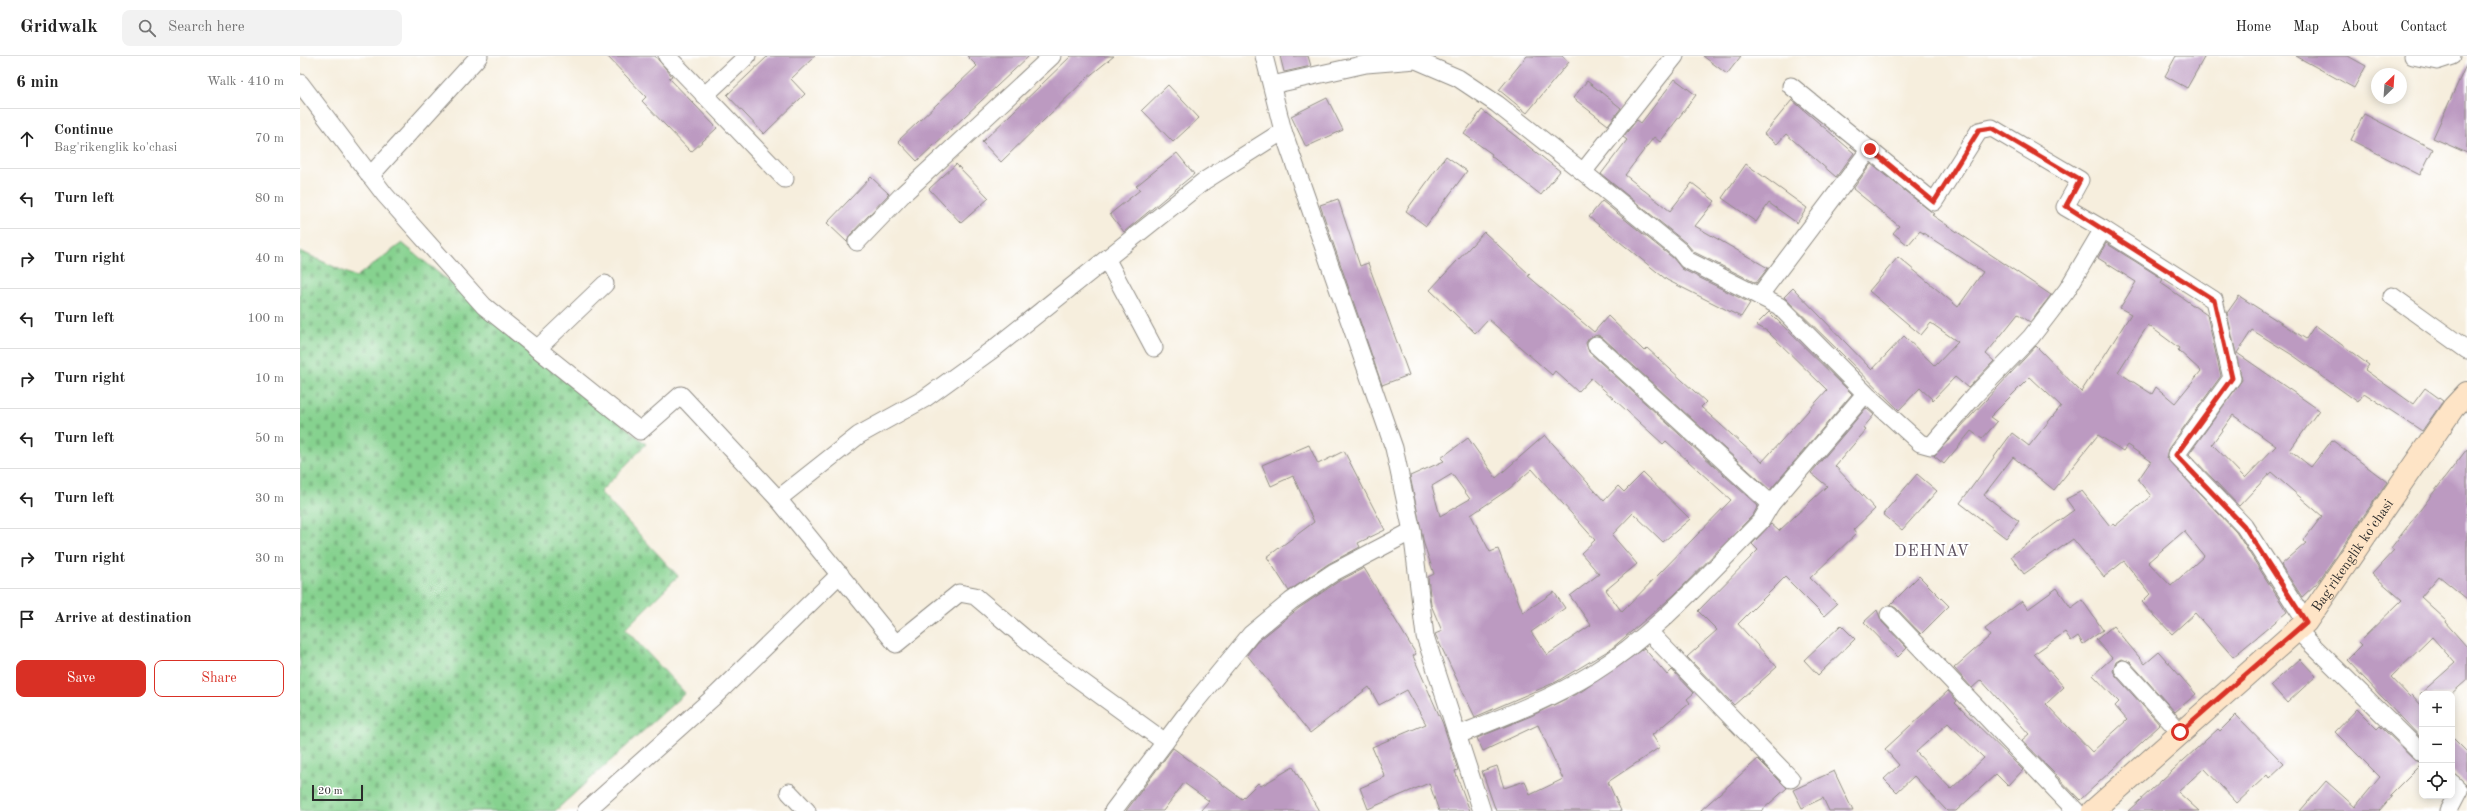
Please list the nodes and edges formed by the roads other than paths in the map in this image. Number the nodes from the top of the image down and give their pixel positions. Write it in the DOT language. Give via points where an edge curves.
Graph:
graph roads {
  1 [pos="479,56"];
  2 [pos="667,56"];
  3 [pos="747,56"];
  4 [pos="1052,56"];
  5 [pos="1264,56"];
  6 [pos="1675,56"];
  7 [pos="2413,56"];
  8 [pos="2452,56"];
  9 [pos="300,83"];
  10 [pos="1272,85"];
  11 [pos="1791,86"];
  12 [pos="704,96"];
  13 [pos="1283,131"];
  14 [pos="1870,149"];
  15 [pos="1584,172"];
  16 [pos="370,176"];
  17 [pos="785,179"];
  18 [pos="2103,229"];
  19 [pos="857,242"];
  20 [pos="1107,260"];
  21 [pos="605,284"];
  22 [pos="1759,296"];
  23 [pos="2392,296"];
  24 [pos="1596,344"];
  25 [pos="537,348"];
  26 [pos="1154,348"];
  27 [pos="2467,350"];
  28 [pos="2467,393"];
  29 [pos="1865,394"];
  30 [pos="778,499"];
  31 [pos="1770,504"];
  32 [pos="1412,531"];
  33 [pos="840,574"];
  34 [pos="1889,615"];
  35 [pos="2301,626"];
  36 [pos="1649,632"];
  37 [pos="2123,669"];
  38 [pos="2180,732"];
  39 [pos="1458,735"];
  40 [pos="1165,742"];
  41 [pos="2419,751"];
  42 [pos="1791,779"];
  43 [pos="2459,789"];
  44 [pos="789,792"];
  45 [pos="586,811"];
  46 [pos="807,811"];
  47 [pos="1113,811"];
  48 [pos="1482,811"];
  49 [pos="2076,811"];
  50 [pos="2093,811"];
  51 [pos="2448,811"];
  1 -- 16 [label="street"];
  2 -- 12 [label="street"];
  3 -- 12 [label="street"];
  4 -- 19 [label="street" via="902,196"];
  5 -- 10 [label="street"];
  6 -- 15 [label="street"];
  7 -- 8 [label="street" via="2437,61"];
  9 -- 16 [label="street"];
  10 -- 13 [label="street"];
  10 -- 15 [label="street" via="1366,64 1416,60 1458,78 1484,95"];
  11 -- 14 [label="street"];
  12 -- 17 [label="street"];
  13 -- 20 [label="street" via="1204,181"];
  13 -- 32 [label="street" via="1394,448"];
  14 -- 18 [label="street" via="1934,202 1979,130 1992,128 2080,180 2066,206"];
  14 -- 22 [label="street"];
  15 -- 22 [label="street" via="1680,251 1687,260"];
  16 -- 25 [label="street" via="484,306"];
  18 -- 29 [label="street" via="2067,290 2031,337 1974,396 1931,446 1920,443"];
  18 -- 35 [label="street" via="2214,300 2232,378 2176,455 2244,526"];
  20 -- 26 [label="street"];
  20 -- 30 [label="street" via="996,347 924,398 859,435"];
  21 -- 25 [label="street"];
  22 -- 29 [label="street" via="1779,306"];
  23 -- 27 [label="street"];
  24 -- 31 [label="street"];
  25 -- 30 [label="street" via="640,431 680,395"];
  28 -- 35 [label="main road, Bag'rikenglik ko'chasi" via="2453,408"];
  29 -- 31 [label="street"];
  30 -- 33 [label="street"];
  31 -- 36 [label="street" via="1761,521"];
  32 -- 39 [label="street" via="1425,636"];
  32 -- 40 [label="street" via="1334,572 1291,601 1251,634"];
  33 -- 40 [label="street" via="896,644 959,593 975,596 1041,652"];
  33 -- 45 [label="street" via="717,694"];
  34 -- 49 [label="street"];
  35 -- 38 [label="main road, Bag'rikenglik ko'chasi"];
  35 -- 41 [label="street"];
  36 -- 39 [label="street" via="1592,673 1525,708"];
  36 -- 42 [label="street"];
  37 -- 38 [label="street"];
  38 -- 50 [label="main road, Bag'rikenglik ko'chasi"];
  39 -- 48 [label="street"];
  40 -- 47 [label="street"];
  43 -- 51 [label="street"];
  44 -- 46 [label="street"];
}
